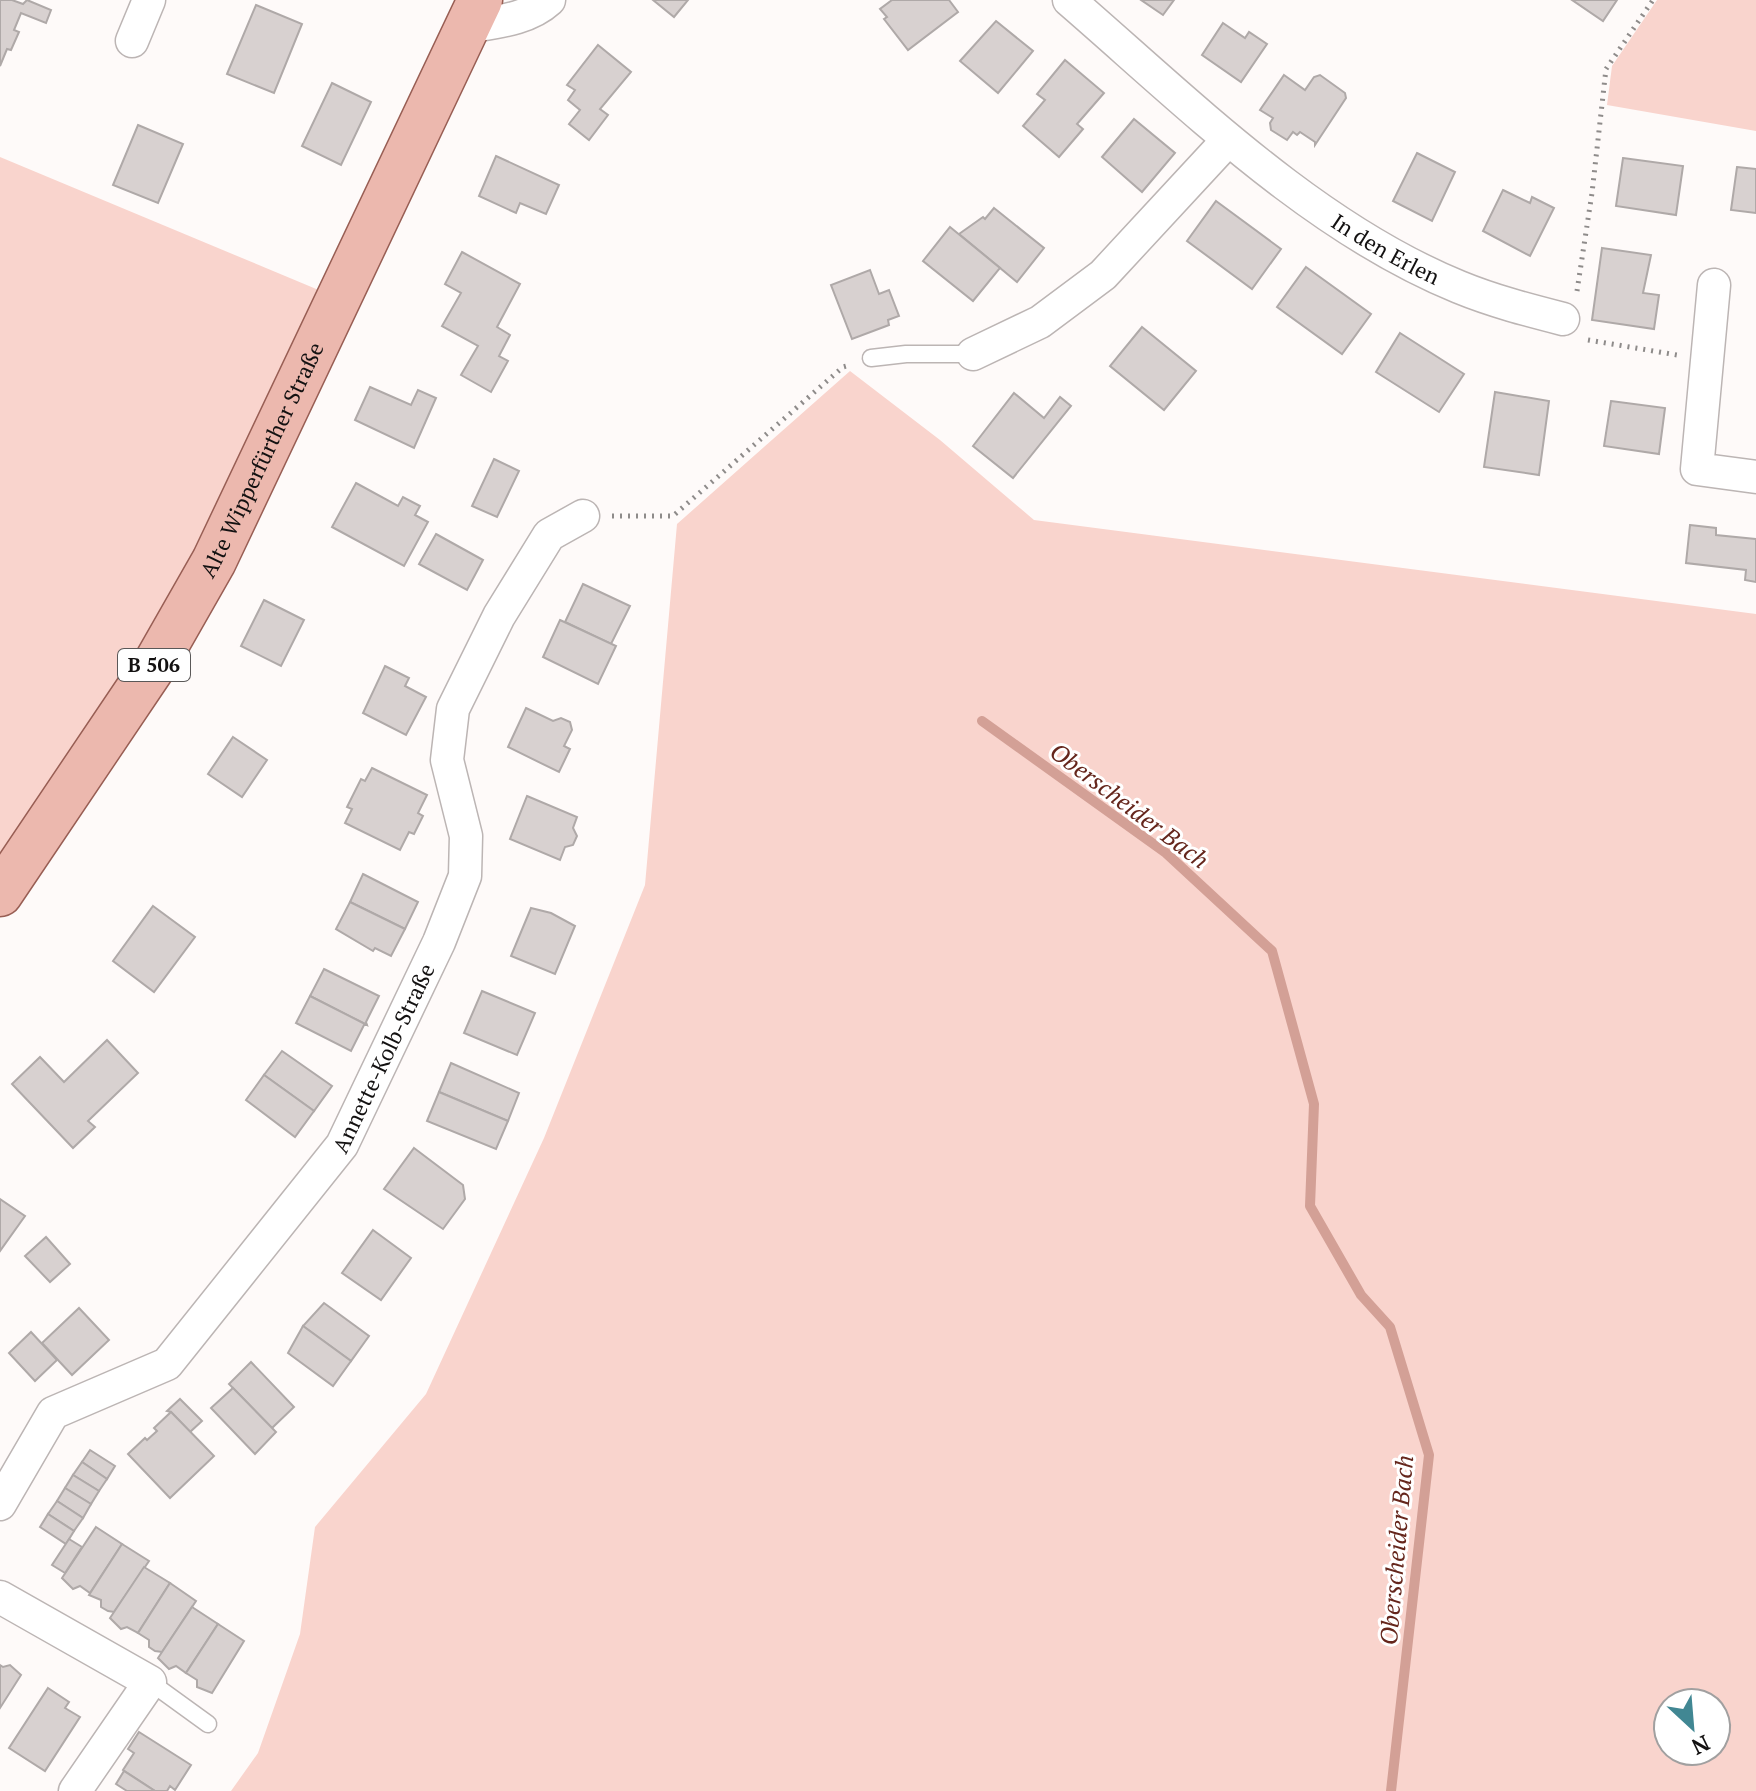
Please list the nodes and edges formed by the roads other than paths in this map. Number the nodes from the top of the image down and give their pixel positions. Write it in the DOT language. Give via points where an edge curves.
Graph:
graph roads {
  1 [pos="149,0"];
  2 [pos="549,0"];
  3 [pos="1069,0"];
  4 [pos="473,14"];
  5 [pos="132,41"];
  6 [pos="1228,140"];
  7 [pos="1714,285"];
  8 [pos="1568,319"];
  9 [pos="973,354"];
  10 [pos="871,358"];
  11 [pos="1756,477"];
  12 [pos="583,516"];
  13 [pos="0,894"];
  14 [pos="0,1504"];
  15 [pos="0,1597"];
  16 [pos="150,1682"];
  17 [pos="208,1724"];
  18 [pos="75,1791"];
  1 -- 5 [label="street"];
  2 -- 4 [label="street" via="510,20"];
  3 -- 6 [label="street, In den Erlen"];
  4 -- 13 [label="main road, Alte Wipperfürther Straße / B 506" via="214,561 157,661"];
  6 -- 8 [label="street, In den Erlen" via="1330,215 1405,260 1457,287"];
  6 -- 9 [label="street" via="1103,275 1040,322"];
  7 -- 11 [label="street" via="1697,469"];
  9 -- 10 [label="lane"];
  12 -- 14 [label="street, Annette-Kolb-Straße" via="549,535 499,616 453,709 447,760 466,836 465,876 342,1145 167,1364 53,1413"];
  15 -- 16 [label="street"];
  16 -- 17 [label="lane"];
  16 -- 18 [label="street"];
}
